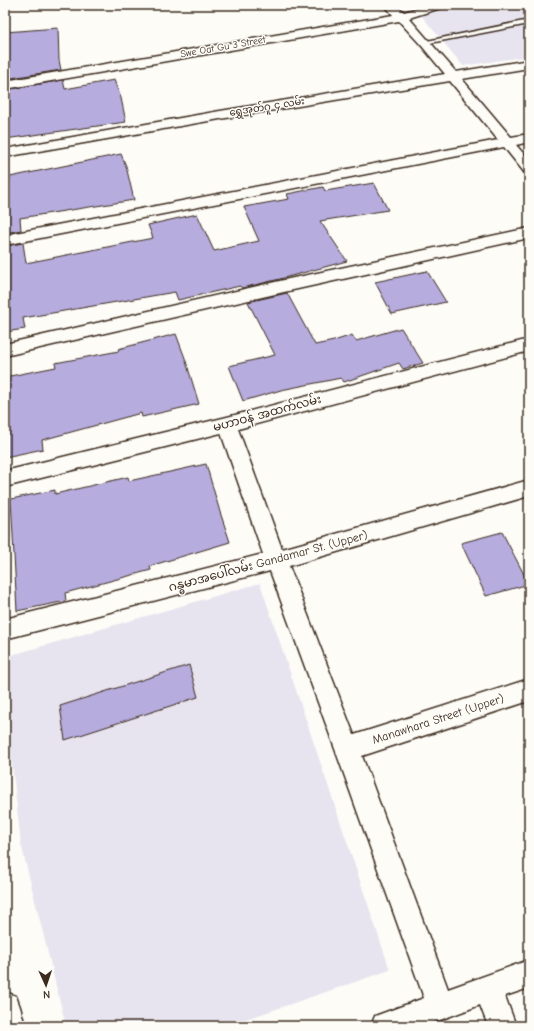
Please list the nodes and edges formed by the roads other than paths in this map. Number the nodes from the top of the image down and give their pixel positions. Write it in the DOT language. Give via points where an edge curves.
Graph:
graph roads {
  1 [pos="390,5"];
  2 [pos="440,5"];
  3 [pos="401,17"];
  4 [pos="529,22"];
  5 [pos="425,42"];
  6 [pos="529,64"];
  7 [pos="454,77"];
  8 [pos="5,85"];
  9 [pos="529,138"];
  10 [pos="507,142"];
  11 [pos="5,152"];
  12 [pos="529,169"];
  13 [pos="529,233"];
  14 [pos="5,240"];
  15 [pos="529,345"];
  16 [pos="5,350"];
  17 [pos="227,424"];
  18 [pos="5,479"];
  19 [pos="529,488"];
  20 [pos="276,560"];
  21 [pos="5,629"];
  22 [pos="529,690"];
  23 [pos="348,749"];
  24 [pos="529,974"];
  25 [pos="488,988"];
  26 [pos="440,1005"];
  27 [pos="5,1007"];
  28 [pos="9,1026"];
  29 [pos="385,1026"];
  30 [pos="502,1026"];
  1 -- 3 [label="street"];
  2 -- 3 [label="street, Swe Oat Gu 3 Street"];
  3 -- 5 [label="street"];
  3 -- 8 [label="street, Swe Oat Gu 3 Street"];
  4 -- 5 [label="lane"];
  5 -- 7 [label="street"];
  6 -- 7 [label="street, ရွှေအုတ်ဂူ ၄ လမ်း"];
  7 -- 10 [label="street"];
  7 -- 11 [label="street, ရွှေအုတ်ဂူ ၄ လမ်း"];
  9 -- 10 [label="street"];
  10 -- 12 [label="street"];
  10 -- 14 [label="street"];
  13 -- 16 [label="street"];
  15 -- 17 [label="street, မဟာဝန် အထက်လမ်း"];
  17 -- 18 [label="street, မဟာဝန် အထက်လမ်း"];
  17 -- 20 [label="street"];
  19 -- 20 [label="street, ဂန္ဓမာအပေါ်လမ်း Gandamar St. (Upper)"];
  20 -- 21 [label="street, ဂန္ဓမာအပေါ်လမ်း Gandamar St. (Upper)"];
  20 -- 23 [label="street"];
  22 -- 23 [label="street, Manawhara Street (Upper)"];
  23 -- 26 [label="street"];
  24 -- 25 [label="street"];
  25 -- 26 [label="street"];
  25 -- 30 [label="street"];
  26 -- 29 [label="street"];
  27 -- 28 [label="main road"];
}
